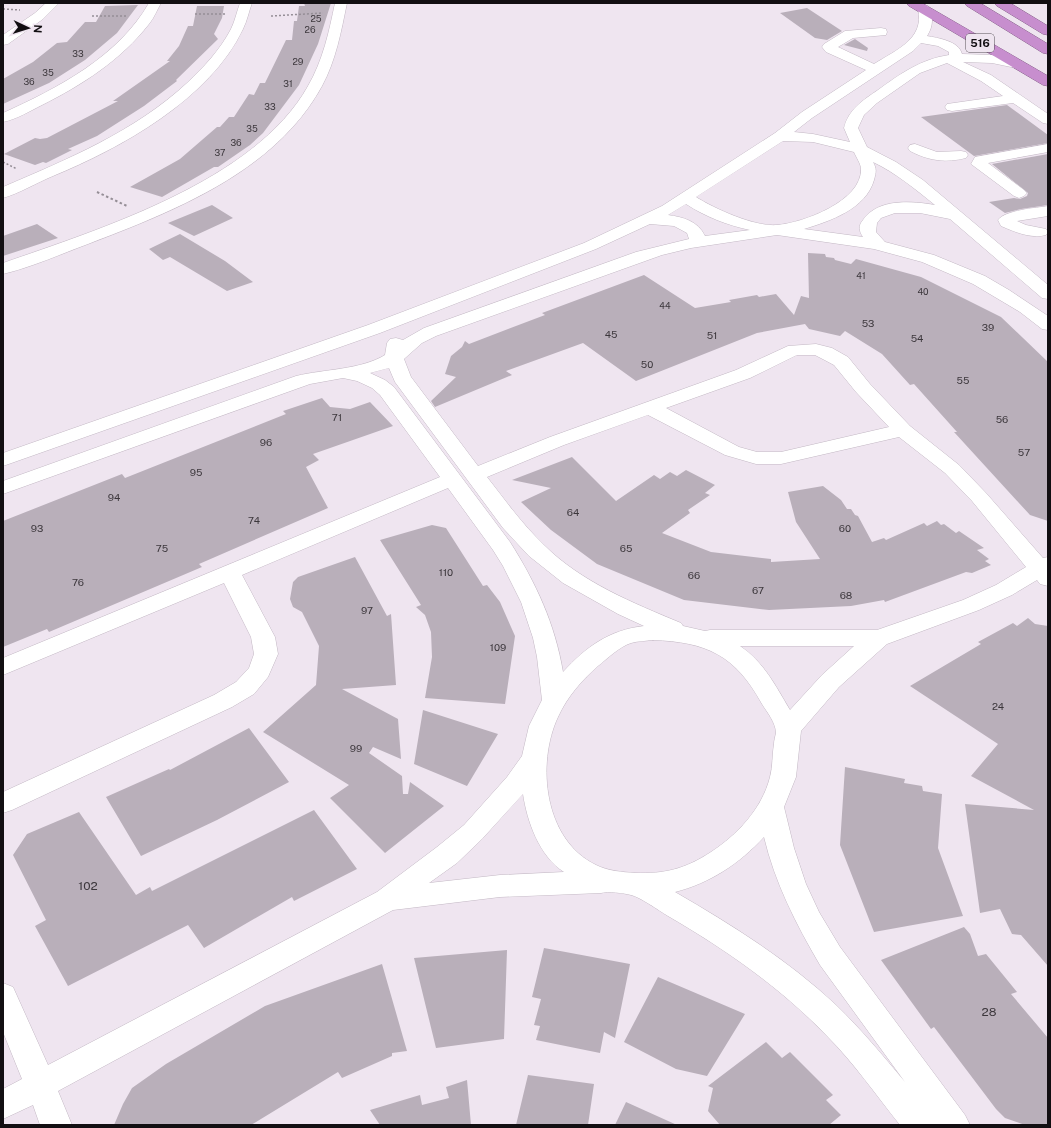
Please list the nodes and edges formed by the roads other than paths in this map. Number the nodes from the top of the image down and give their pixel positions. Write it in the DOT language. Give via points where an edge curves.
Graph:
graph roads {
  1 [pos="53,3"];
  2 [pos="155,3"];
  3 [pos="971,3"];
  4 [pos="1001,3"];
  5 [pos="918,6"];
  6 [pos="245,8"];
  7 [pos="340,8"];
  8 [pos="1048,31"];
  9 [pos="881,32"];
  10 [pos="919,39"];
  11 [pos="3,41"];
  12 [pos="1048,50"];
  13 [pos="952,58"];
  14 [pos="1016,64"];
  15 [pos="876,70"];
  16 [pos="911,73"];
  17 [pos="986,78"];
  18 [pos="1048,82"];
  19 [pos="1016,98"];
  20 [pos="952,107"];
  21 [pos="3,118"];
  22 [pos="1048,120"];
  23 [pos="780,136"];
  24 [pos="946,144"];
  25 [pos="916,148"];
  26 [pos="1048,148"];
  27 [pos="859,149"];
  28 [pos="961,155"];
  29 [pos="980,160"];
  30 [pos="3,193"];
  31 [pos="1019,193"];
  32 [pos="685,197"];
  33 [pos="1048,202"];
  34 [pos="991,211"];
  35 [pos="1048,211"];
  36 [pos="952,214"];
  37 [pos="648,219"];
  38 [pos="777,231"];
  39 [pos="1045,233"];
  40 [pos="698,242"];
  41 [pos="879,245"];
  42 [pos="3,269"];
  43 [pos="1048,294"];
  44 [pos="1048,325"];
  45 [pos="374,329"];
  46 [pos="318,348"];
  47 [pos="394,358"];
  48 [pos="334,373"];
  49 [pos="650,408"];
  50 [pos="903,430"];
  51 [pos="3,460"];
  52 [pos="476,474"];
  53 [pos="452,479"];
  54 [pos="3,488"];
  55 [pos="1045,571"];
  56 [pos="229,572"];
  57 [pos="695,636"];
  58 [pos="879,638"];
  59 [pos="3,667"];
  60 [pos="554,700"];
  61 [pos="788,730"];
  62 [pos="534,759"];
  63 [pos="3,804"];
  64 [pos="771,807"];
  65 [pos="624,883"];
  66 [pos="387,900"];
  67 [pos="3,996"];
  68 [pos="40,1084"];
  69 [pos="3,1105"];
  70 [pos="56,1125"];
  71 [pos="919,1125"];
  72 [pos="954,1125"];
  1 -- 11 [label="street"];
  2 -- 21 [label="street" via="135,33 103,61 58,90"];
  3 -- 12 [label="highway, 516"];
  4 -- 8 [label="highway"];
  5 -- 10 [label="street" via="927,21"];
  5 -- 14 [label="highway, 516"];
  6 -- 30 [label="street" via="227,46 213,65 152,118 80,160"];
  7 -- 42 [label="street" via="335,40 323,71 304,104 276,137 252,157 180,200 147,215"];
  9 -- 15 [label="street" via="850,34 829,47"];
  10 -- 13 [label="street" via="947,46 955,51"];
  10 -- 15 [label="street"];
  13 -- 14 [label="street" via="986,58"];
  13 -- 16 [label="street"];
  13 -- 17 [label="street"];
  14 -- 18 [label="highway, 516"];
  15 -- 23 [label="street" via="812,119"];
  16 -- 17 [label="street" via="936,72"];
  16 -- 27 [label="street" via="865,105 845,128"];
  17 -- 19 [label="street"];
  19 -- 20 [label="street"];
  19 -- 22 [label="street"];
  23 -- 27 [label="street" via="829,141"];
  23 -- 32 [label="street"];
  24 -- 28 [label="street"];
  25 -- 28 [label="street" via="929,156"];
  26 -- 29 [label="street"];
  27 -- 36 [label="street" via="905,174"];
  27 -- 38 [label="street" via="869,169 869,176 855,199 822,218"];
  28 -- 29 [label="street"];
  29 -- 31 [label="street" via="979,164"];
  32 -- 37 [label="street"];
  32 -- 38 [label="street" via="723,218"];
  33 -- 34 [label="street"];
  35 -- 39 [label="street" via="1006,220 1015,228"];
  36 -- 41 [label="street" via="912,207 877,214 871,219 868,232"];
  36 -- 43 [label="street"];
  37 -- 40 [label="street" via="672,220 691,227 698,235"];
  37 -- 45 [label="street" via="590,246"];
  38 -- 40 [label="street"];
  38 -- 41 [label="street" via="830,236"];
  40 -- 47 [label="street" via="642,256 430,332 413,341"];
  41 -- 44 [label="street" via="965,273 1000,290"];
  45 -- 46 [label="street"];
  45 -- 47 [label="street" via="391,331 396,336"];
  46 -- 48 [label="street" via="310,356 310,364 319,371"];
  46 -- 51 [label="street"];
  47 -- 48 [label="street" via="374,367"];
  47 -- 52 [label="street" via="402,378"];
  48 -- 53 [label="street" via="366,377 382,385"];
  48 -- 54 [label="street" via="304,380"];
  49 -- 50 [label="street" via="732,451 769,459 793,456"];
  49 -- 50 [label="street" via="753,370 794,350 816,348 841,361"];
  49 -- 52 [label="street" via="557,441"];
  50 -- 55 [label="street" via="941,459"];
  52 -- 57 [label="street" via="523,537 553,565 608,600 646,618"];
  53 -- 56 [label="street"];
  53 -- 60 [label="street" via="502,547 529,592 547,643"];
  55 -- 58 [label="street" via="971,605"];
  56 -- 59 [label="street"];
  56 -- 63 [label="street" via="263,636 266,654 260,671 245,688 223,701"];
  57 -- 58 [label="street"];
  57 -- 60 [label="street" via="653,632 621,639 583,666"];
  57 -- 61 [label="street" via="728,650 748,666 771,695"];
  58 -- 61 [label="street" via="829,680"];
  60 -- 62 [label="street" via="544,718"];
  61 -- 64 [label="street" via="786,763 782,781"];
  62 -- 65 [label="street" via="537,804 549,839 557,851 582,871 597,878"];
  62 -- 66 [label="street" via="516,784 472,832 430,869"];
  64 -- 65 [label="street" via="755,831 740,846 708,867 679,880"];
  64 -- 72 [label="street" via="788,876 813,929"];
  65 -- 66 [label="street" via="500,886"];
  65 -- 71 [label="street" via="688,913 760,960 794,986 856,1047"];
  66 -- 68 [label="street"];
  67 -- 68 [label="street"];
  68 -- 69 [label="street"];
  68 -- 70 [label="street"];
}
